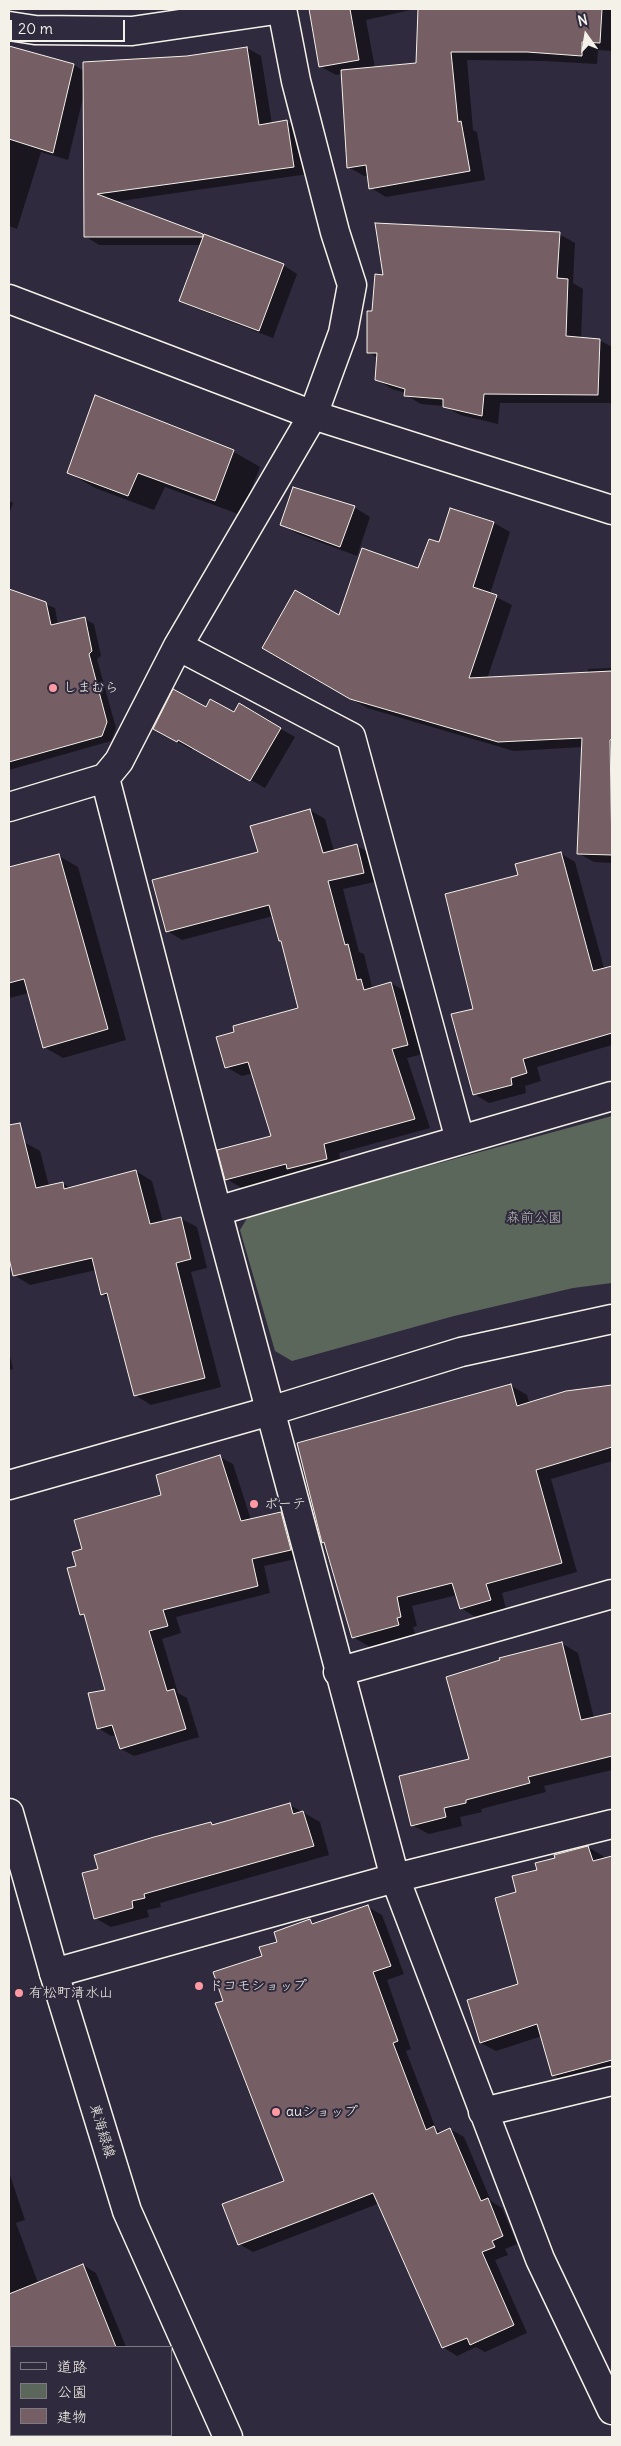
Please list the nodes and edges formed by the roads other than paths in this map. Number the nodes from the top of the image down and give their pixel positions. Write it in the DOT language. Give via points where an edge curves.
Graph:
graph roads {
  1 [pos="282,9"];
  2 [pos="9,26"];
  3 [pos="9,299"];
  4 [pos="313,415"];
  5 [pos="612,510"];
  6 [pos="178,646"];
  7 [pos="105,778"];
  8 [pos="9,807"];
  9 [pos="612,1096"];
  10 [pos="460,1140"];
  11 [pos="217,1211"];
  12 [pos="612,1319"];
  13 [pos="270,1411"];
  14 [pos="9,1485"];
  15 [pos="612,1594"];
  16 [pos="338,1672"];
  17 [pos="9,1813"];
  18 [pos="612,1824"];
  19 [pos="394,1878"];
  20 [pos="54,1974"];
  21 [pos="612,2081"];
  22 [pos="483,2112"];
  23 [pos="612,2410"];
  24 [pos="228,2437"];
  1 -- 2 [label="street" via="132,31 35,30"];
  1 -- 4 [label="street" via="298,90 352,285 343,333"];
  3 -- 4 [label="street"];
  4 -- 5 [label="street"];
  4 -- 6 [label="street"];
  6 -- 7 [label="street" via="119,761"];
  6 -- 10 [label="street" via="352,737"];
  7 -- 8 [label="street"];
  7 -- 11 [label="street"];
  9 -- 10 [label="street"];
  10 -- 11 [label="street"];
  11 -- 13 [label="street"];
  12 -- 13 [label="street" via="461,1352"];
  13 -- 14 [label="street"];
  13 -- 16 [label="street"];
  15 -- 16 [label="street"];
  16 -- 19 [label="street"];
  17 -- 20 [label="street, 東海緑線"];
  18 -- 19 [label="street"];
  19 -- 20 [label="street"];
  19 -- 22 [label="street"];
  20 -- 24 [label="street, 東海緑線" via="127,2211"];
  21 -- 22 [label="street"];
  22 -- 23 [label="street" via="540,2259"];
}
